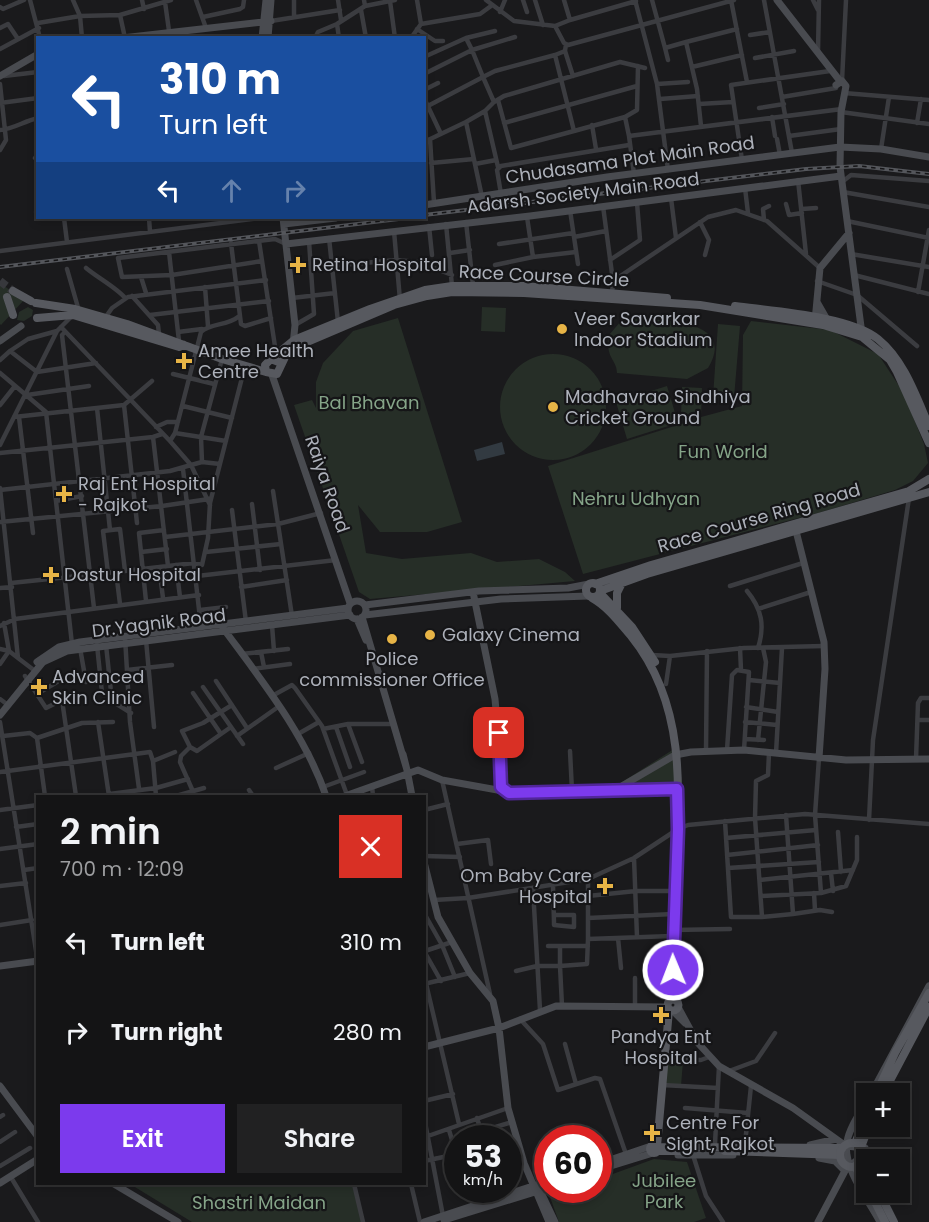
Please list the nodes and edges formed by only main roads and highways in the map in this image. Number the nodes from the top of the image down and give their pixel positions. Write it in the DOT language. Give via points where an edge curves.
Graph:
graph roads {
  1 [pos="13,291"];
  2 [pos="612,296"];
  3 [pos="7,297"];
  4 [pos="400,301"];
  5 [pos="75,312"];
  6 [pos="13,315"];
  7 [pos="37,318"];
  8 [pos="859,332"];
  9 [pos="182,343"];
  10 [pos="271,357"];
  11 [pos="281,363"];
  12 [pos="249,366"];
  13 [pos="269,373"];
  14 [pos="929,426"];
  15 [pos="929,443"];
  16 [pos="929,479"];
  17 [pos="929,492"];
  18 [pos="795,528"];
  19 [pos="622,581"];
  20 [pos="592,584"];
  21 [pos="600,592"];
  22 [pos="590,597"];
  23 [pos="617,608"];
  24 [pos="649,656"];
  25 [pos="672,727"];
  26 [pos="929,993"];
  27 [pos="929,1007"];
  28 [pos="881,1083"];
  29 [pos="891,1083"];
  30 [pos="858,1149"];
  31 [pos="843,1150"];
  32 [pos="856,1161"];
  33 [pos="853,1165"];
  34 [pos="856,1170"];
  35 [pos="876,1203"];
  36 [pos="886,1203"];
  37 [pos="885,1222"];
  38 [pos="895,1222"];
  1 -- 5 [label="main road" via="33,302"];
  2 -- 4 [label="main road, Race Course Circle" via="452,292"];
  2 -- 4 [label="main road, Race Course Circle" via="452,285"];
  2 -- 8 [label="main road, Race Course Circle" via="700,301"];
  3 -- 6 [label="main road"];
  4 -- 10 [label="main road, Race Course Circle" via="294,340"];
  4 -- 11 [label="main road, Race Course Circle" via="291,350"];
  5 -- 7 [label="main road"];
  5 -- 9 [label="main road"];
  5 -- 9 [label="main road" via="179,347"];
  8 -- 14 [label="main road" via="878,338 897,360"];
  8 -- 15 [label="main road" via="894,366"];
  9 -- 12 [label="main road"];
  10 -- 11 [label="main road"];
  10 -- 12 [label="main road, Race Course Circle"];
  10 -- 13 [label="main road"];
  11 -- 13 [label="main road, Race Course Circle" via="280,372"];
  12 -- 13 [label="main road"];
  16 -- 18 [label="main road, Race Course Ring Road" via="909,491"];
  17 -- 18 [label="main road, Race Course Ring Road"];
  18 -- 19 [label="main road, Race Course Ring Road"];
  18 -- 20 [label="main road, Race Course Ring Road"];
  19 -- 21 [label="main road, Race Course Ring Road"];
  19 -- 23 [label="main road"];
  20 -- 21 [label="main road"];
  20 -- 22 [label="main road" via="586,589"];
  21 -- 22 [label="main road, Race Course Ring Road"];
  21 -- 23 [label="main road"];
  22 -- 24 [label="main road" via="611,613"];
  23 -- 24 [label="main road"];
  24 -- 25 [label="main road" via="664,691"];
  24 -- 25 [label="main road" via="666,684"];
  25 -- 31 [label="main road" via="678,829 672,1006 664,1059 660,1148"];
  26 -- 28 [label="main road"];
  27 -- 29 [label="main road"];
  30 -- 31 [label="main road, bridge" via="848,1143"];
  31 -- 33 [label="main road, bridge" via="845,1164"];
  32 -- 33 [label="main road, bridge"];
  33 -- 34 [label="main road"];
  35 -- 37 [label="main road"];
  36 -- 38 [label="main road"];
}
